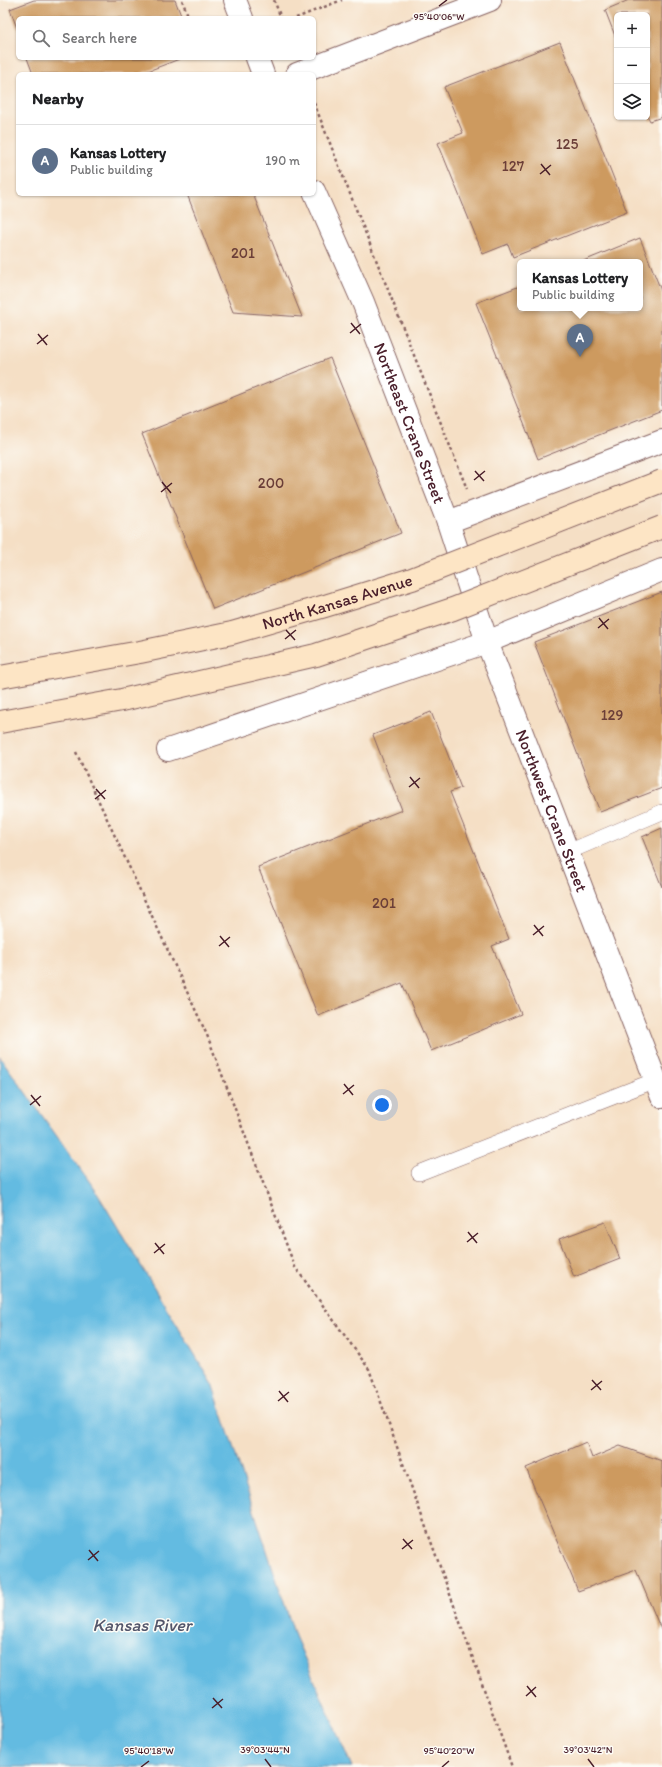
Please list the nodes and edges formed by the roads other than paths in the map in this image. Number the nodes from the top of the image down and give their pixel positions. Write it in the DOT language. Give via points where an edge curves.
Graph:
graph roads {
  1 [pos="235,0"];
  2 [pos="490,0"];
  3 [pos="241,16"];
  4 [pos="258,60"];
  5 [pos="262,72"];
  6 [pos="302,72"];
  7 [pos="316,196"];
  8 [pos="662,441"];
  9 [pos="662,481"];
  10 [pos="448,522"];
  11 [pos="662,527"];
  12 [pos="662,570"];
  13 [pos="487,642"];
  14 [pos="0,677"];
  15 [pos="0,722"];
  16 [pos="168,750"];
  17 [pos="662,812"];
  18 [pos="568,852"];
  19 [pos="660,1085"];
  20 [pos="419,1173"];
  1 -- 3 [label="street"];
  2 -- 6 [label="street"];
  4 -- 5 [label="street"];
  7 -- 10 [label="street, Northeast Crane Street" via="363,302"];
  8 -- 10 [label="street"];
  9 -- 14 [label="main road, North Kansas Avenue, bridge" via="412,579 325,606 232,633"];
  10 -- 13 [label="street, Northwest Crane Street"];
  11 -- 15 [label="main road, bridge" via="453,609 316,655 122,700"];
  12 -- 13 [label="street"];
  13 -- 16 [label="street"];
  13 -- 18 [label="street, Northwest Crane Street"];
  17 -- 18 [label="lane"];
  18 -- 19 [label="street, Northwest Crane Street"];
  19 -- 20 [label="lane"];
}
